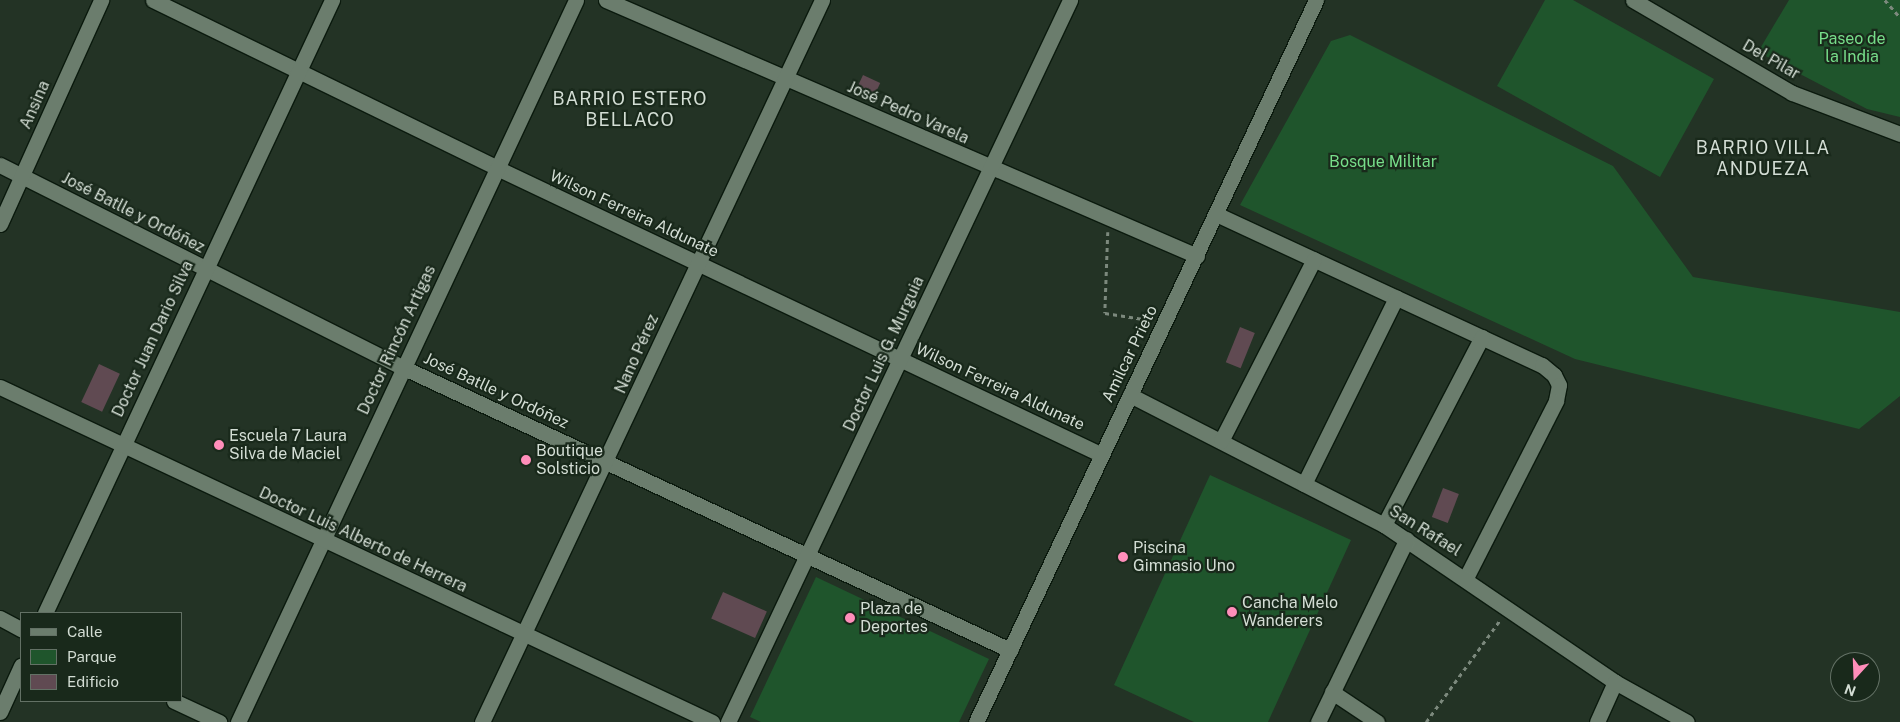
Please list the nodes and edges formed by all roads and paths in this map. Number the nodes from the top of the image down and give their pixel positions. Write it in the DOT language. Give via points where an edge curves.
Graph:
graph roads {
  1 [pos="101,0"];
  2 [pos="153,0"];
  3 [pos="332,0"];
  4 [pos="576,0"];
  5 [pos="606,0"];
  6 [pos="822,0"];
  7 [pos="1070,0"];
  8 [pos="1316,0"];
  9 [pos="1633,0"];
  10 [pos="1885,0"];
  11 [pos="1900,17"];
  12 [pos="298,73"];
  13 [pos="786,77"];
  14 [pos="1900,134"];
  15 [pos="0,165"];
  16 [pos="990,168"];
  17 [pos="498,169"];
  18 [pos="22,176"];
  19 [pos="1216,214"];
  20 [pos="1109,219"];
  21 [pos="0,224"];
  22 [pos="1197,256"];
  23 [pos="1314,259"];
  24 [pos="697,263"];
  25 [pos="205,268"];
  26 [pos="1396,298"];
  27 [pos="1165,323"];
  28 [pos="1482,337"];
  29 [pos="900,360"];
  30 [pos="402,367"];
  31 [pos="0,387"];
  32 [pos="1130,395"];
  33 [pos="1221,441"];
  34 [pos="122,446"];
  35 [pos="1102,454"];
  36 [pos="607,462"];
  37 [pos="1304,484"];
  38 [pos="1384,525"];
  39 [pos="1407,539"];
  40 [pos="323,540"];
  41 [pos="808,557"];
  42 [pos="1466,578"];
  43 [pos="1507,610"];
  44 [pos="45,612"];
  45 [pos="0,618"];
  46 [pos="20,628"];
  47 [pos="524,636"];
  48 [pos="1010,650"];
  49 [pos="20,668"];
  50 [pos="1615,682"];
  51 [pos="1332,692"];
  52 [pos="176,702"];
  53 [pos="0,712"];
  54 [pos="219,722"];
  55 [pos="238,722"];
  56 [pos="482,722"];
  57 [pos="712,722"];
  58 [pos="728,722"];
  59 [pos="976,722"];
  60 [pos="1318,722"];
  61 [pos="1378,722"];
  62 [pos="1426,722"];
  63 [pos="1597,722"];
  64 [pos="1687,722"];
  1 -- 18 [label="street, Ansina"];
  2 -- 12 [label="street, Wilson Ferreira Aldunate"];
  3 -- 12 [label="street, Doctor Juan Dario Silva"];
  4 -- 17 [label="street, Doctor Rincón Artigas"];
  5 -- 13 [label="street, José Pedro Varela"];
  6 -- 13 [label="street, Nano Pérez"];
  7 -- 16 [label="street, Doctor Luis G. Murguia"];
  8 -- 19 [label="street, Amilcar Prieto"];
  9 -- 14 [label="street, Del Pilar" via="1792,93"];
  10 -- 11 [label="path"];
  12 -- 17 [label="street, Wilson Ferreira Aldunate"];
  12 -- 25 [label="street, Doctor Juan Dario Silva"];
  13 -- 16 [label="street, José Pedro Varela"];
  13 -- 24 [label="street, Nano Pérez"];
  15 -- 18 [label="street, José Batlle y Ordóñez"];
  16 -- 20 [label="street, José Pedro Varela"];
  16 -- 29 [label="street, Doctor Luis G. Murguia"];
  17 -- 24 [label="street, Wilson Ferreira Aldunate"];
  17 -- 30 [label="street, Doctor Rincón Artigas"];
  18 -- 21 [label="street, Ansina"];
  18 -- 25 [label="street, José Batlle y Ordóñez"];
  19 -- 22 [label="street, Amilcar Prieto"];
  19 -- 23 [label="street"];
  20 -- 22 [label="street, José Pedro Varela"];
  20 -- 27 [label="path" via="1105,313"];
  22 -- 27 [label="street, Amilcar Prieto"];
  23 -- 26 [label="street"];
  23 -- 33 [label="street"];
  24 -- 29 [label="street, Wilson Ferreira Aldunate"];
  24 -- 36 [label="street, Nano Pérez"];
  25 -- 30 [label="street, José Batlle y Ordóñez"];
  25 -- 34 [label="street, Doctor Juan Dario Silva"];
  26 -- 28 [label="street"];
  26 -- 37 [label="street"];
  27 -- 32 [label="street, Amilcar Prieto"];
  28 -- 38 [label="street"];
  28 -- 42 [label="street" via="1542,365 1559,384 1556,401"];
  29 -- 35 [label="street, Wilson Ferreira Aldunate"];
  29 -- 41 [label="street, Doctor Luis G. Murguia"];
  30 -- 36 [label="street, José Batlle y Ordóñez"];
  30 -- 40 [label="street, Doctor Rincón Artigas"];
  31 -- 34 [label="street, Doctor Luis Alberto de Herrera"];
  32 -- 33 [label="street, San Rafael"];
  32 -- 35 [label="street, Amilcar Prieto"];
  33 -- 37 [label="street, San Rafael"];
  34 -- 40 [label="street, Doctor Luis Alberto de Herrera"];
  34 -- 44 [label="street, Doctor Juan Dario Silva"];
  35 -- 48 [label="street, Amilcar Prieto"];
  36 -- 41 [label="street, José Batlle y Ordóñez"];
  36 -- 47 [label="street, Nano Pérez"];
  37 -- 38 [label="street, San Rafael"];
  38 -- 39 [label="street, San Rafael"];
  39 -- 42 [label="street, San Rafael"];
  39 -- 51 [label="street"];
  40 -- 47 [label="street, Doctor Luis Alberto de Herrera"];
  40 -- 55 [label="street, Doctor Rincón Artigas"];
  41 -- 48 [label="street, José Batlle y Ordóñez"];
  41 -- 58 [label="street, Doctor Luis G. Murguia"];
  42 -- 43 [label="street, San Rafael"];
  43 -- 50 [label="street, San Rafael"];
  43 -- 62 [label="path"];
  45 -- 46 [label="street"];
  47 -- 56 [label="street, Nano Pérez"];
  47 -- 57 [label="street, Doctor Luis Alberto de Herrera"];
  48 -- 59 [label="street, Amilcar Prieto"];
  49 -- 53 [label="street"];
  50 -- 63 [label="street"];
  50 -- 64 [label="street, San Rafael"];
  51 -- 60 [label="street"];
  51 -- 61 [label="street"];
  52 -- 54 [label="street"];
}
